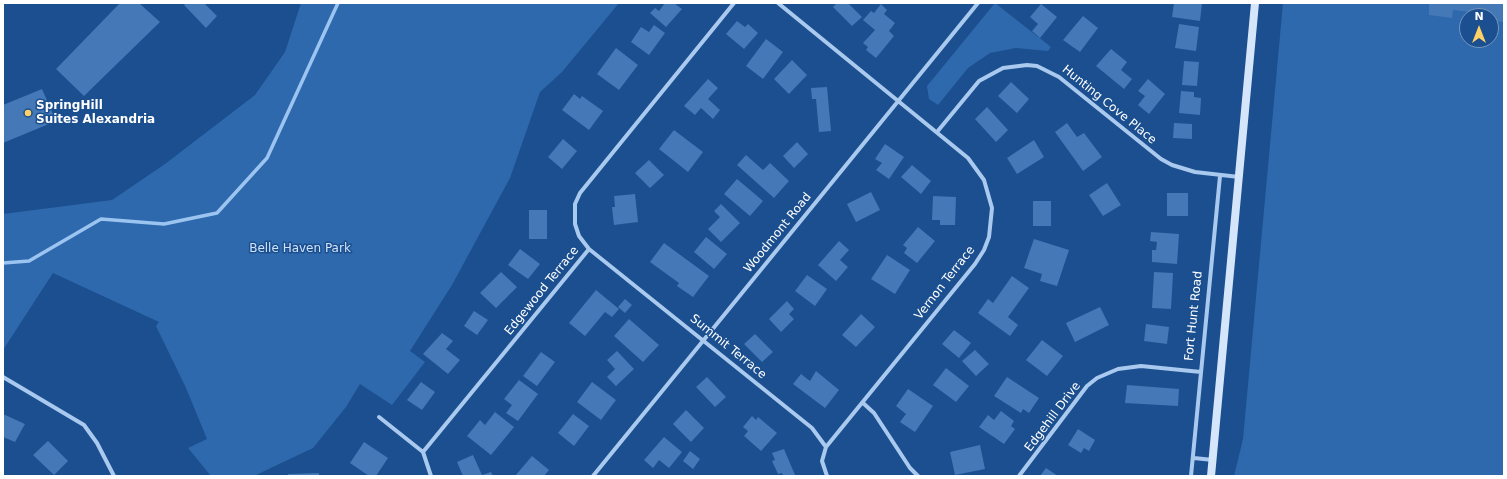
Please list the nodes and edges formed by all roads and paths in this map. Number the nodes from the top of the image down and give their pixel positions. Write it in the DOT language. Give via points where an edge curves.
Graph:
graph roads {
  1 [pos="734,3"];
  2 [pos="778,3"];
  3 [pos="978,3"];
  4 [pos="1255,3"];
  5 [pos="899,100"];
  6 [pos="937,132"];
  7 [pos="1220,176"];
  8 [pos="1239,177"];
  9 [pos="589,249"];
  10 [pos="704,340"];
  11 [pos="1201,372"];
  12 [pos="3,377"];
  13 [pos="863,403"];
  14 [pos="379,417"];
  15 [pos="826,447"];
  16 [pos="423,452"];
  17 [pos="1194,458"];
  18 [pos="1213,460"];
  19 [pos="114,476"];
  20 [pos="431,476"];
  21 [pos="593,476"];
  22 [pos="827,476"];
  23 [pos="918,476"];
  24 [pos="1019,476"];
  25 [pos="1191,476"];
  26 [pos="1211,476"];
  1 -- 9 [label="street, Edgewood Terrace" via="580,192 575,204 575,224 579,236"];
  2 -- 5 [label="street, Vernon Terrace"];
  3 -- 5 [label="street, Woodmont Road"];
  4 -- 8 [label="main road"];
  5 -- 6 [label="street, Vernon Terrace"];
  5 -- 10 [label="street, Woodmont Road"];
  6 -- 7 [label="street, Hunting Cove Place" via="972,88 992,73 1014,65 1037,66 1059,77 1161,159 1183,169"];
  6 -- 13 [label="street, Vernon Terrace" via="968,158 984,180 992,208 989,237 975,264"];
  7 -- 8 [label="street"];
  7 -- 11 [label="street, Fort Hunt Road"];
  8 -- 18 [label="main road"];
  9 -- 10 [label="street, Summit Terrace"];
  9 -- 16 [label="street, Edgewood Terrace"];
  10 -- 15 [label="street, Summit Terrace" via="812,428"];
  10 -- 21 [label="street, Woodmont Road"];
  11 -- 17 [label="street, Fort Hunt Road"];
  11 -- 24 [label="street, Edgehill Drive" via="1134,366 1118,368 1097,378 1087,386"];
  12 -- 19 [label="street" via="84,425 97,443"];
  13 -- 15 [label="street, Vernon Terrace"];
  13 -- 23 [label="street" via="874,412 910,468"];
  14 -- 16 [label="street"];
  15 -- 22 [label="street" via="822,461"];
  16 -- 20 [label="street"];
  17 -- 18 [label="street"];
  17 -- 25 [label="street, Fort Hunt Road"];
  18 -- 26 [label="main road"];
}
